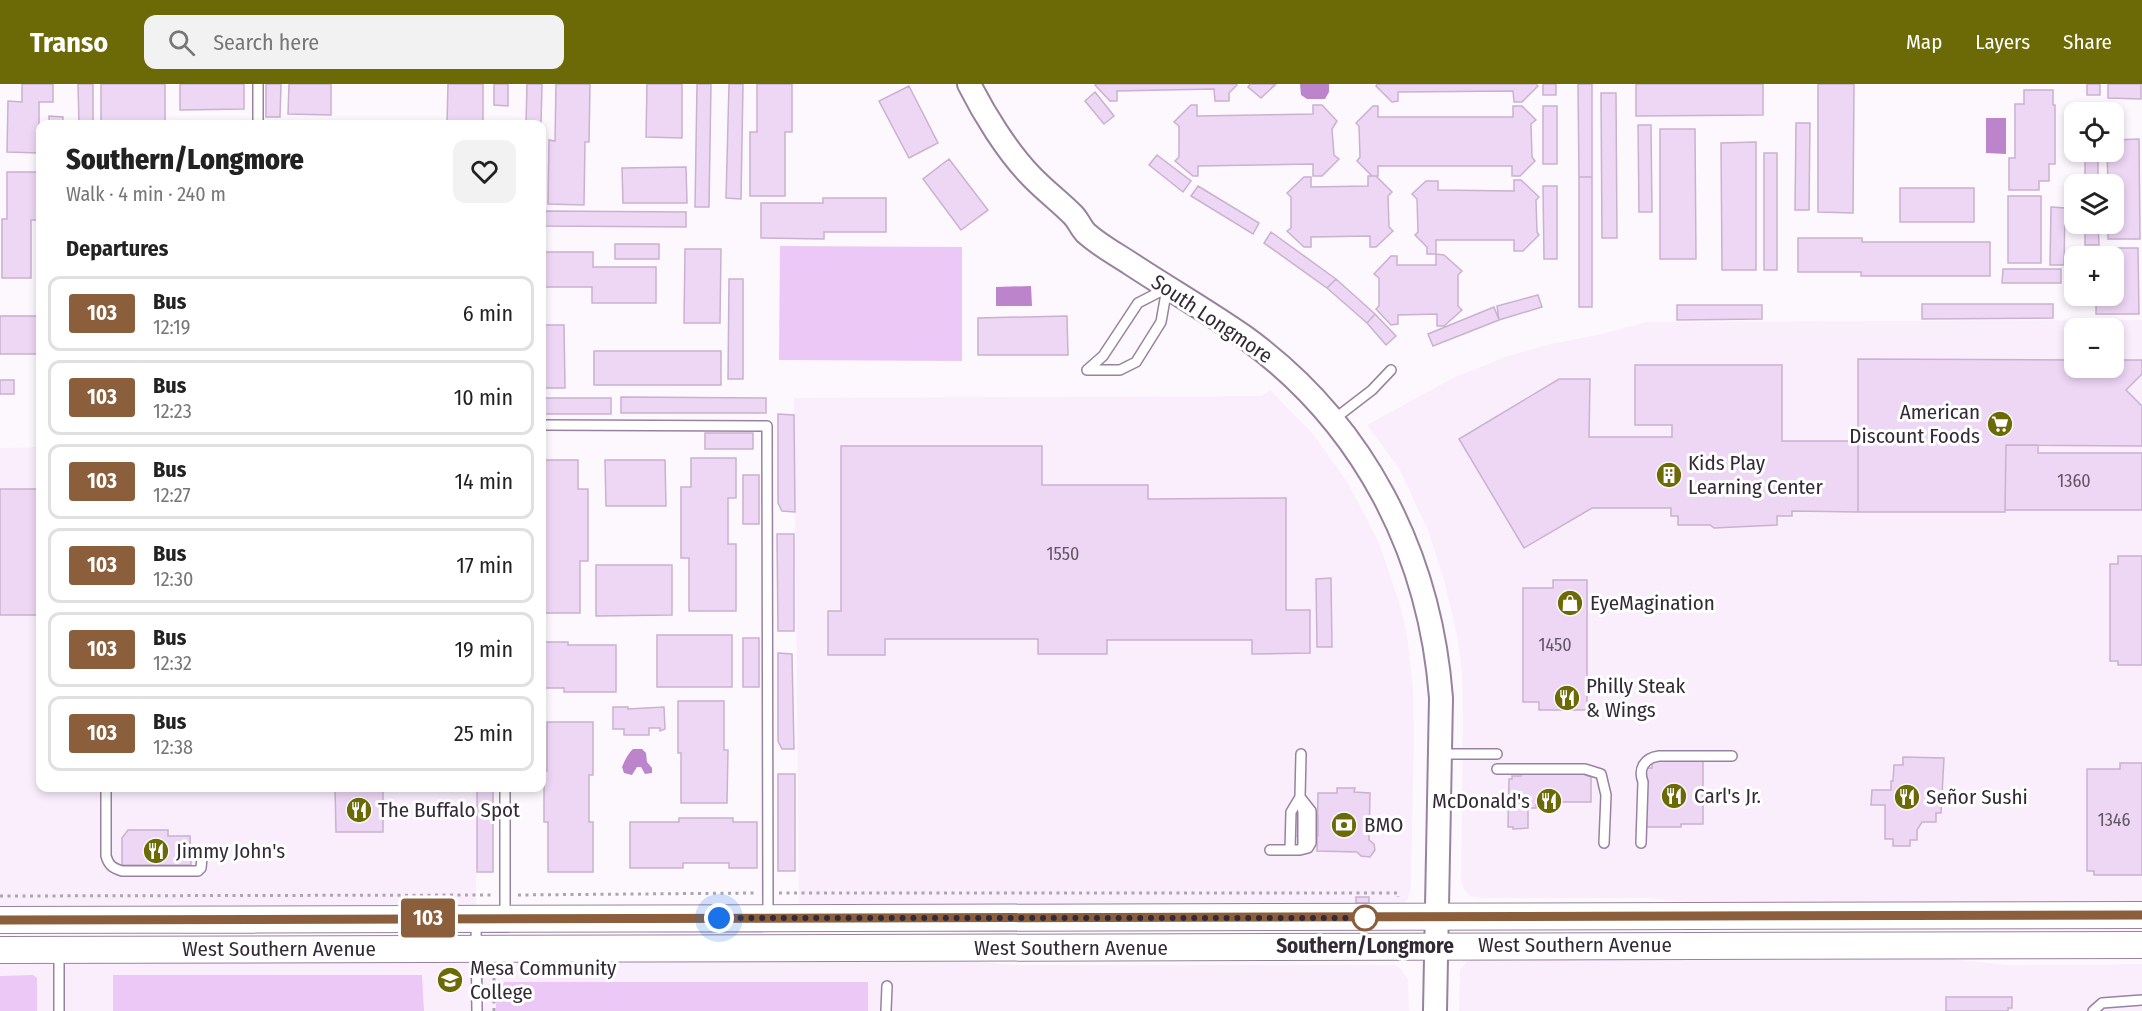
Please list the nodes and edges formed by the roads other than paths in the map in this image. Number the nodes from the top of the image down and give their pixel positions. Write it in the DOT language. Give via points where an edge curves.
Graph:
graph roads {
  1 [pos="258,84"];
  2 [pos="969,84"];
  3 [pos="258,120"];
  4 [pos="1167,288"];
  5 [pos="1391,370"];
  6 [pos="1333,420"];
  7 [pos="546,426"];
  8 [pos="1301,754"];
  9 [pos="1439,754"];
  10 [pos="1497,754"];
  11 [pos="1732,756"];
  12 [pos="1497,769"];
  13 [pos="106,792"];
  14 [pos="505,792"];
  15 [pos="1604,843"];
  16 [pos="1641,843"];
  17 [pos="1270,850"];
  18 [pos="202,858"];
  19 [pos="768,905"];
  20 [pos="505,907"];
  21 [pos="2142,915"];
  22 [pos="1126,917"];
  23 [pos="476,918"];
  24 [pos="1436,918"];
  25 [pos="0,920"];
  26 [pos="2142,945"];
  27 [pos="1436,946"];
  28 [pos="476,949"];
  29 [pos="933,949"];
  30 [pos="0,950"];
  31 [pos="59,950"];
  32 [pos="887,986"];
  33 [pos="2142,1000"];
  34 [pos="59,1011"];
  35 [pos="477,1011"];
  36 [pos="886,1011"];
  37 [pos="1435,1011"];
  38 [pos="2093,1011"];
  1 -- 3 [label="lane"];
  2 -- 4 [label="street, South Longmore" via="1018,160 1085,232"];
  4 -- 4 [label="lane" via="1138,303 1103,356 1087,370 1120,370 1136,362 1161,322"];
  4 -- 6 [label="street, South Longmore" via="1270,357"];
  5 -- 6 [label="lane"];
  6 -- 9 [label="street, South Longmore" via="1382,490 1417,573 1439,671"];
  7 -- 19 [label="lane" via="766,426"];
  8 -- 17 [label="lane" via="1303,846 1295,850"];
  9 -- 10 [label="lane"];
  9 -- 24 [label="street, South Longmore"];
  11 -- 16 [label="lane" via="1659,756 1646,761 1641,773"];
  12 -- 15 [label="lane" via="1585,769 1601,774 1606,795"];
  13 -- 18 [label="lane" via="106,856 113,868 198,871"];
  14 -- 20 [label="lane"];
  19 -- 20 [label="main road, West Southern Avenue"];
  19 -- 22 [label="main road, West Southern Avenue"];
  20 -- 23 [label="main road, West Southern Avenue"];
  21 -- 24 [label="main road, West Southern Avenue"];
  22 -- 24 [label="main road, West Southern Avenue"];
  22 -- 29 [label="main road" via="1105,930 956,931 938,939"];
  23 -- 25 [label="main road, West Southern Avenue"];
  23 -- 28 [label="lane"];
  24 -- 27 [label="street, South Longmore"];
  26 -- 27 [label="main road, West Southern Avenue"];
  27 -- 29 [label="main road, West Southern Avenue"];
  27 -- 37 [label="street, South Longmore"];
  28 -- 29 [label="main road, West Southern Avenue"];
  28 -- 31 [label="main road, West Southern Avenue"];
  28 -- 35 [label="lane"];
  30 -- 31 [label="main road, West Southern Avenue"];
  31 -- 34 [label="lane"];
  32 -- 36 [label="lane"];
  33 -- 38 [label="lane" via="2102,1003"];
}
